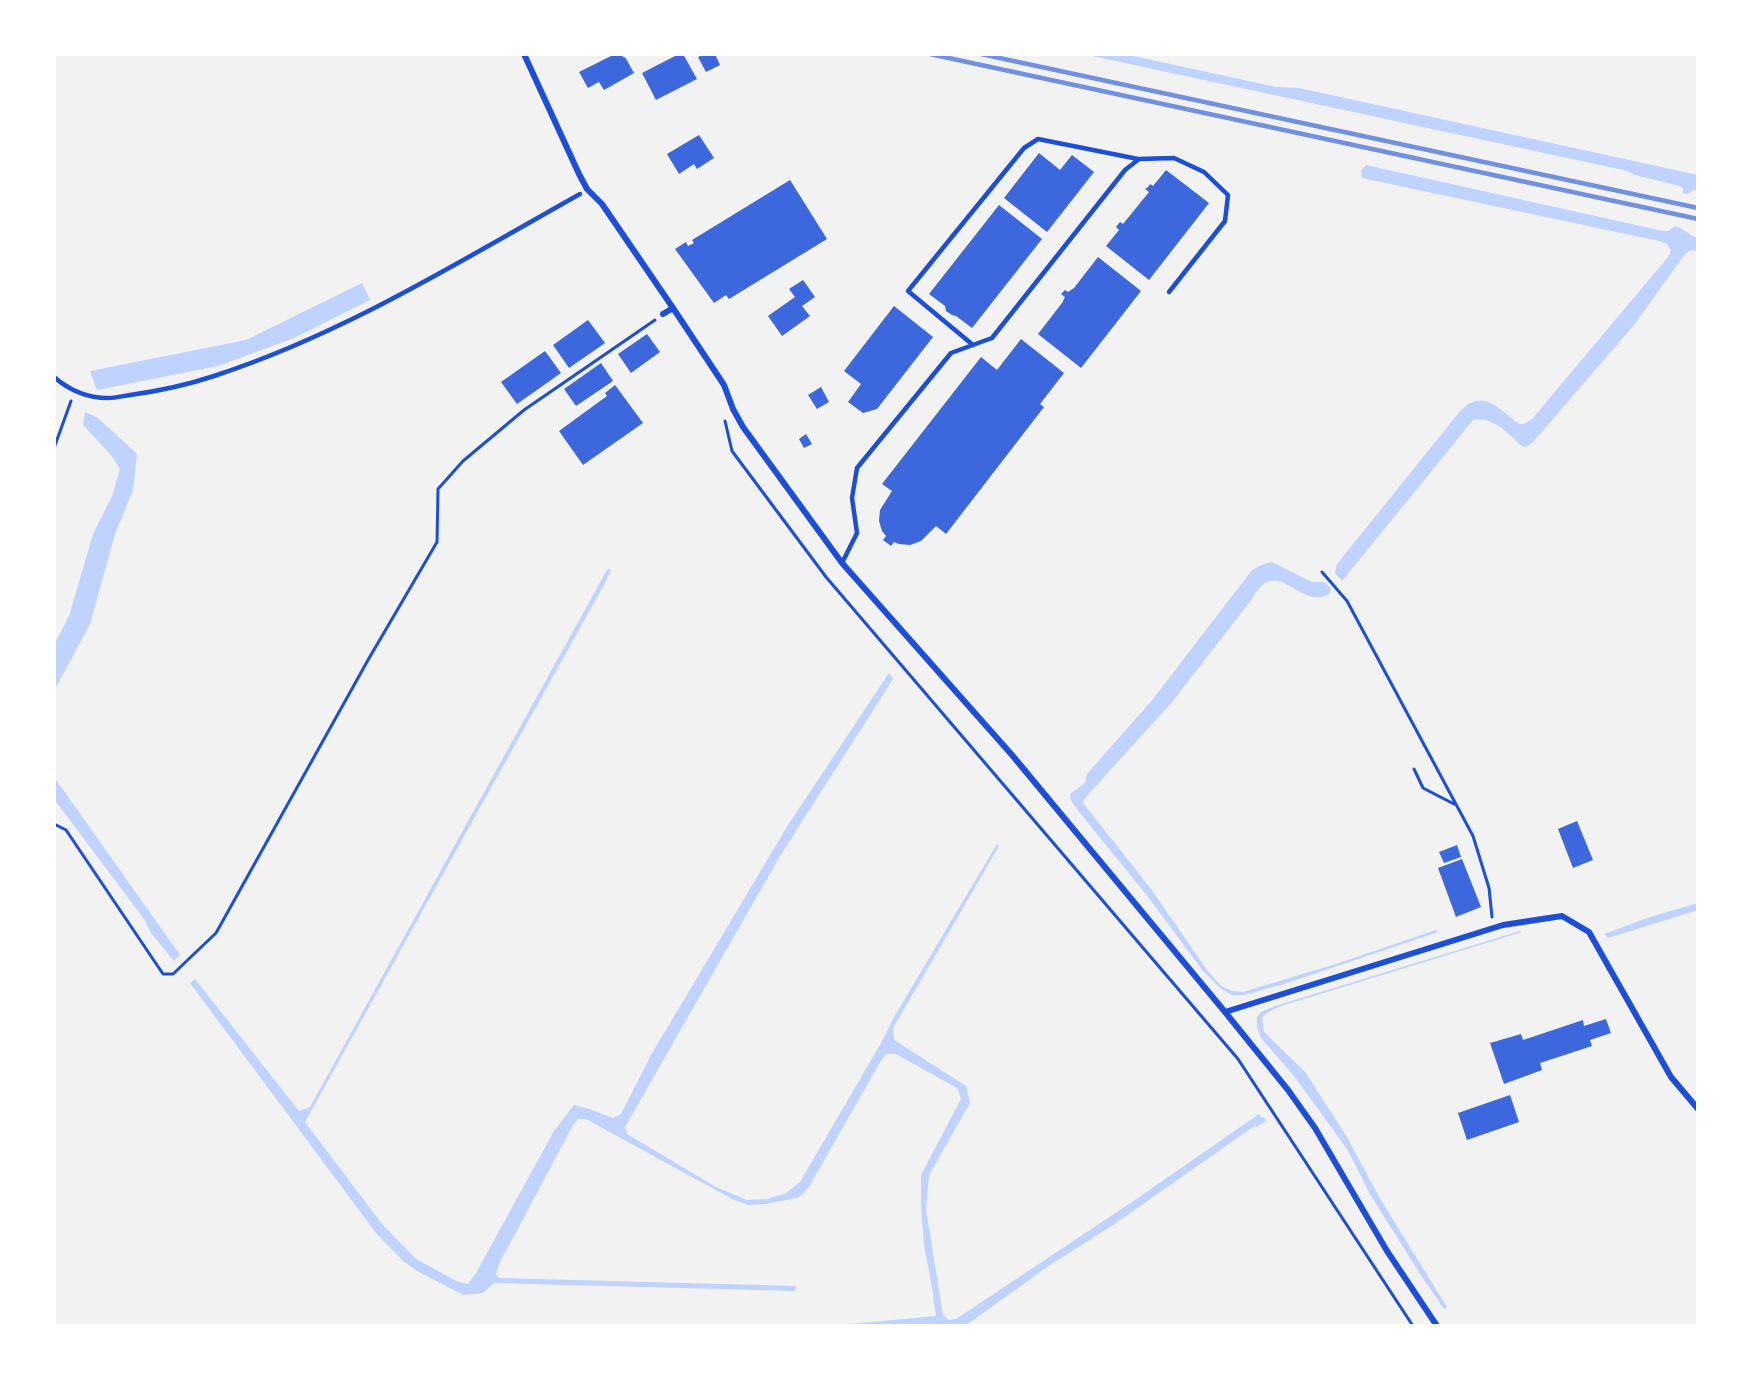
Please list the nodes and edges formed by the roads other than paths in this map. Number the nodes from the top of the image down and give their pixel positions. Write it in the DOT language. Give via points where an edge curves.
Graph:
graph roads {
  1 [pos="524,54"];
  2 [pos="1139,159"];
  3 [pos="587,189"];
  4 [pos="580,194"];
  5 [pos="1169,292"];
  6 [pos="673,308"];
  7 [pos="663,314"];
  8 [pos="973,345"];
  9 [pos="54,377"];
  10 [pos="842,563"];
  11 [pos="1225,1012"];
  12 [pos="1698,1109"];
  13 [pos="1437,1326"];
  1 -- 3 [label="street"];
  2 -- 5 [label="lane" via="1174,158 1204,172 1228,195 1225,221"];
  2 -- 8 [label="lane" via="1125,170 992,338"];
  2 -- 8 [label="lane" via="1038,139 1024,148 908,291"];
  3 -- 4 [label="street"];
  3 -- 6 [label="street" via="602,204"];
  4 -- 9 [label="lane" via="339,326 245,366 159,391 108,398 81,394"];
  6 -- 7 [label="street"];
  6 -- 10 [label="street" via="724,385 743,427"];
  8 -- 10 [label="lane" via="951,353 857,468 852,498 857,533"];
  10 -- 11 [label="street" via="1012,755"];
  11 -- 12 [label="street" via="1503,925 1562,916 1589,932 1671,1077"];
  11 -- 13 [label="street" via="1315,1128 1387,1251"];
}
